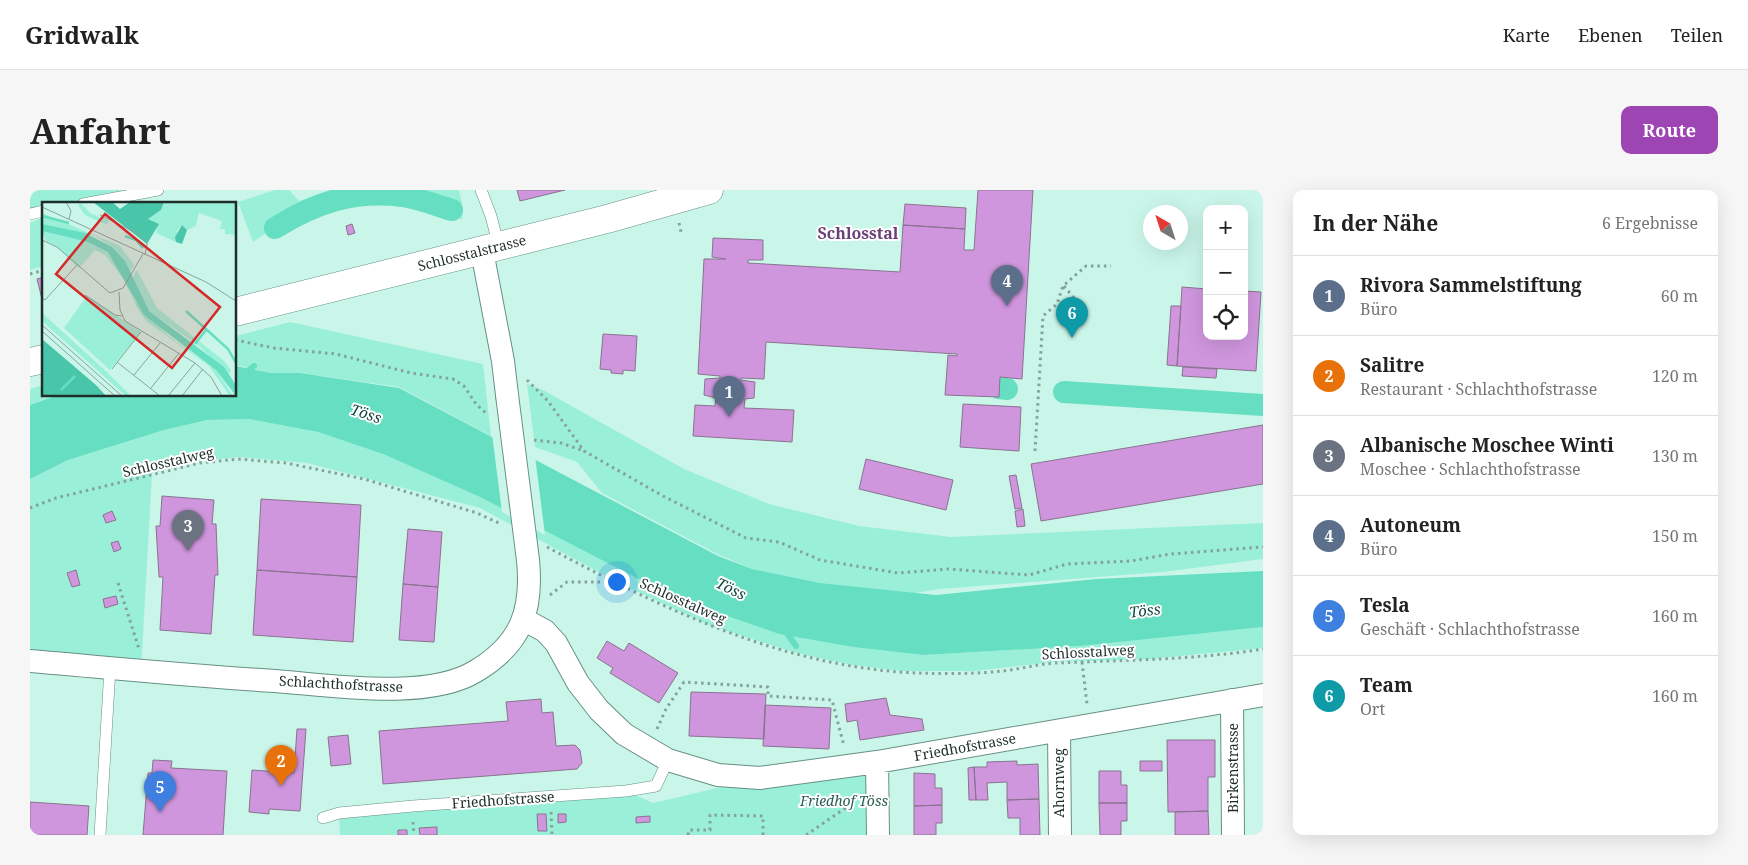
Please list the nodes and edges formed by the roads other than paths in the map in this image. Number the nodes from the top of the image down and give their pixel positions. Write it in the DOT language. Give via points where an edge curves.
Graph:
graph roads {
  1 [pos="158,190"];
  2 [pos="480,190"];
  3 [pos="709,190"];
  4 [pos="94,202"];
  5 [pos="490,249"];
  6 [pos="236,312"];
  7 [pos="523,619"];
  8 [pos="30,661"];
  9 [pos="110,668"];
  10 [pos="1263,695"];
  11 [pos="1232,700"];
  12 [pos="1059,731"];
  13 [pos="658,755"];
  14 [pos="877,762"];
  15 [pos="323,818"];
  16 [pos="100,835"];
  17 [pos="878,835"];
  18 [pos="1060,835"];
  19 [pos="1233,835"];
  1 -- 4 [label="lane"];
  2 -- 5 [label="lane" via="492,216"];
  3 -- 5 [label="main road, Schlosstalstrasse"];
  5 -- 6 [label="main road, Schlosstalstrasse"];
  5 -- 7 [label="street, Schlachthofstrasse, bridge" via="507,394 533,551"];
  7 -- 9 [label="street, Schlachthofstrasse" via="511,644 475,672 434,686 394,689"];
  7 -- 13 [label="street, Friedhofstrasse" via="546,631 599,710 624,734"];
  8 -- 9 [label="street, Schlachthofstrasse"];
  9 -- 16 [label="lane"];
  10 -- 11 [label="street, Friedhofstrasse"];
  11 -- 12 [label="street, Friedhofstrasse"];
  11 -- 19 [label="street, Birkenstrasse"];
  12 -- 14 [label="street, Friedhofstrasse"];
  12 -- 18 [label="street, Ahornweg"];
  13 -- 14 [label="street, Friedhofstrasse" via="718,775 760,778"];
  13 -- 15 [label="lane, Friedhofstrasse" via="656,786 339,813"];
  14 -- 17 [label="street"];
}
